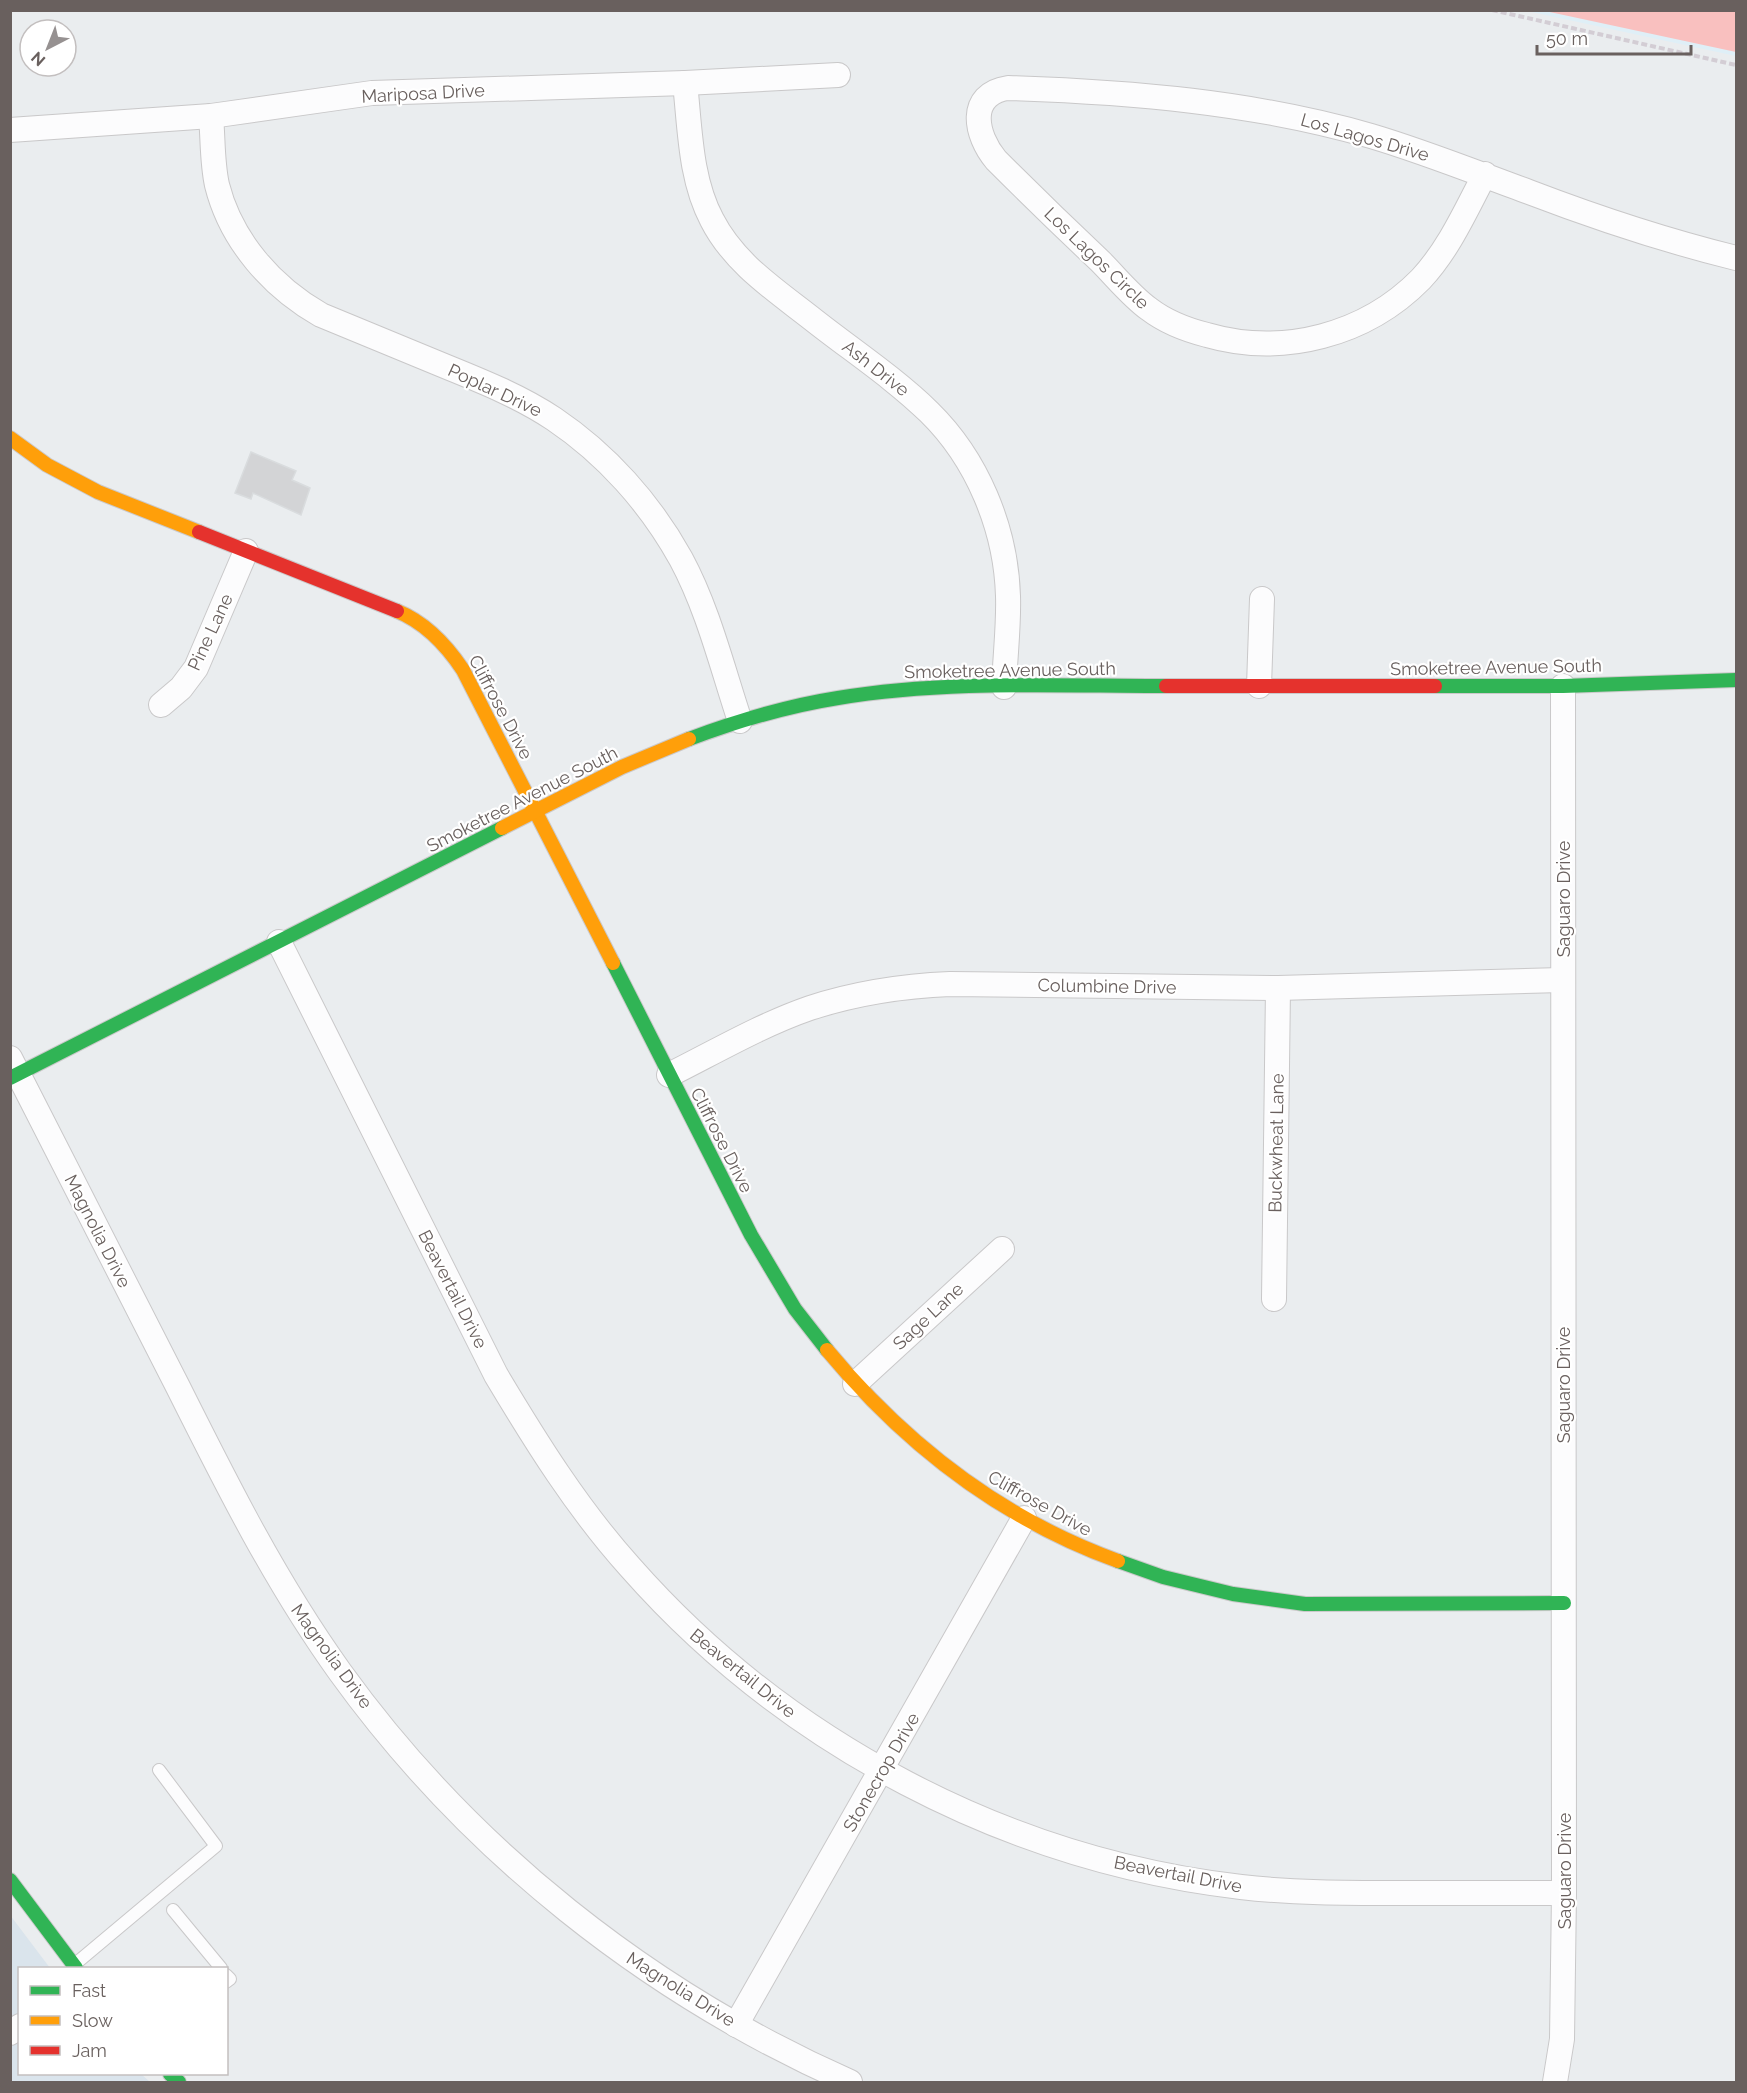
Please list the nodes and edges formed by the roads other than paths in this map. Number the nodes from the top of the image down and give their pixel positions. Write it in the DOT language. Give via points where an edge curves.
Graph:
graph roads {
  1 [pos="838,75"];
  2 [pos="685,83"];
  3 [pos="984,101"];
  4 [pos="211,116"];
  5 [pos="10,130"];
  6 [pos="1485,174"];
  7 [pos="1737,258"];
  8 [pos="10,438"];
  9 [pos="246,551"];
  10 [pos="1262,599"];
  11 [pos="1737,680"];
  12 [pos="1259,686"];
  13 [pos="1563,686"];
  14 [pos="1004,687"];
  15 [pos="161,705"];
  16 [pos="740,721"];
  17 [pos="536,811"];
  18 [pos="279,942"];
  19 [pos="1562,980"];
  20 [pos="1278,988"];
  21 [pos="13,1070"];
  22 [pos="669,1075"];
  23 [pos="1002,1249"];
  24 [pos="1274,1299"];
  25 [pos="855,1384"];
  26 [pos="1024,1518"];
  27 [pos="1564,1603"];
  28 [pos="159,1770"];
  29 [pos="882,1771"];
  30 [pos="10,1880"];
  31 [pos="1564,1893"];
  32 [pos="172,1910"];
  33 [pos="75,1967"];
  34 [pos="220,1967"];
  35 [pos="736,2025"];
  36 [pos="850,2082"];
  37 [pos="1555,2082"];
  1 -- 2 [label="street, Mariposa Drive"];
  2 -- 4 [label="street, Mariposa Drive" via="372,93"];
  2 -- 14 [label="street, Ash Drive" via="696,177 705,206 727,245 758,277 914,398 945,430 971,467 990,508 1003,551 1008,596"];
  3 -- 6 [label="street, Los Lagos Drive" via="1011,88 1120,92 1227,105 1370,136"];
  3 -- 6 [label="street, Los Lagos Circle" via="978,124 992,156 1148,309 1207,336 1234,342 1308,340 1344,330 1377,314 1407,292 1433,265"];
  4 -- 5 [label="street, Mariposa Drive"];
  4 -- 16 [label="street, Poplar Drive" via="217,183 225,207 245,246 279,285 321,315 525,401 579,437 626,481 682,560 707,620"];
  6 -- 7 [label="street, Los Lagos Drive" via="1641,231"];
  8 -- 9 [label="street, Cliffrose Drive" via="72,480"];
  9 -- 15 [label="street, Pine Lane" via="196,668"];
  9 -- 17 [label="street, Cliffrose Drive" via="394,609 438,638 463,668"];
  10 -- 12 [label="street"];
  11 -- 13 [label="street, Smoketree Avenue South"];
  12 -- 13 [label="street, Smoketree Avenue South"];
  12 -- 14 [label="street, Smoketree Avenue South"];
  13 -- 19 [label="street, Saguaro Drive"];
  14 -- 16 [label="street, Smoketree Avenue South" via="887,690 818,701"];
  16 -- 17 [label="street, Smoketree Avenue South" via="622,767"];
  17 -- 18 [label="street, Smoketree Avenue South"];
  17 -- 22 [label="street, Cliffrose Drive"];
  18 -- 21 [label="street, Smoketree Avenue South"];
  18 -- 29 [label="street, Beavertail Drive" via="496,1374 580,1507 676,1616 743,1676 805,1723"];
  19 -- 20 [label="street, Columbine Drive"];
  19 -- 27 [label="street, Saguaro Drive"];
  20 -- 22 [label="street, Columbine Drive" via="950,984 878,991 821,1005 776,1022"];
  20 -- 24 [label="street, Buckwheat Lane"];
  21 -- 35 [label="street, Magnolia Drive" via="235,1500 284,1589 341,1673 404,1752 473,1827 548,1895 628,1957"];
  22 -- 25 [label="street, Cliffrose Drive" via="779,1286"];
  23 -- 25 [label="street, Sage Lane"];
  25 -- 26 [label="street, Cliffrose Drive" via="934,1458"];
  26 -- 27 [label="street, Cliffrose Drive" via="1083,1548 1137,1569 1192,1586 1249,1597 1307,1604"];
  26 -- 29 [label="street, Stonecrop Drive"];
  27 -- 31 [label="street, Saguaro Drive"];
  28 -- 33 [label="lane" via="216,1846"];
  29 -- 31 [label="street, Beavertail Drive" via="1013,1832 1164,1875 1241,1887 1319,1893"];
  29 -- 35 [label="street, Stonecrop Drive"];
  30 -- 33 [label="street"];
  31 -- 37 [label="street, Saguaro Drive" via="1562,2039"];
  32 -- 34 [label="lane"];
  35 -- 36 [label="street, Magnolia Drive"];
}
